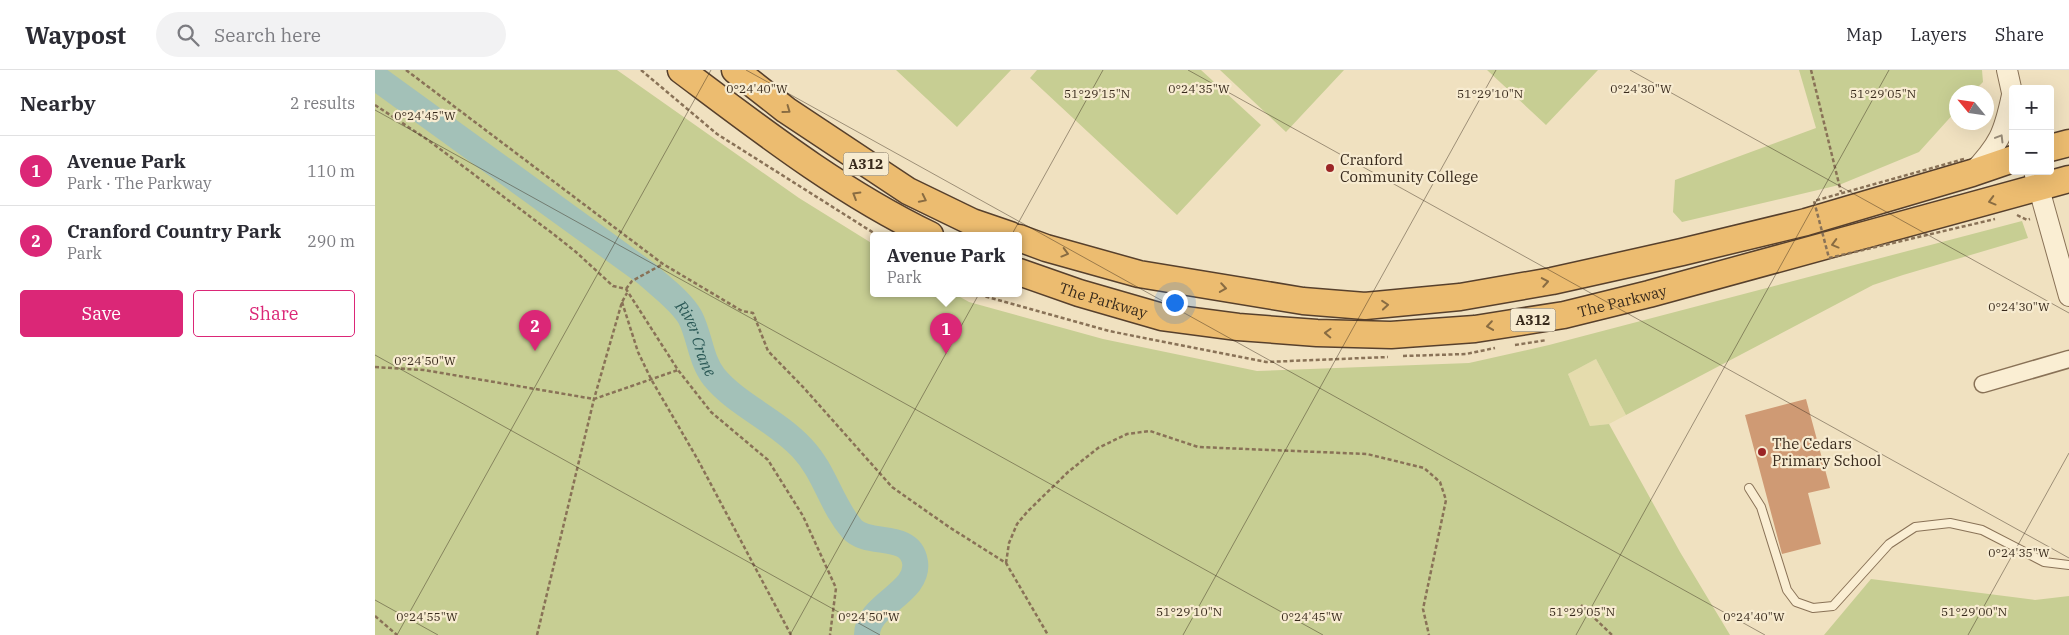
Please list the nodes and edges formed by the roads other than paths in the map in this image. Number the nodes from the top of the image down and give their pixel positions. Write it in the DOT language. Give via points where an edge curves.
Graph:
graph roads {
  1 [pos="681,70"];
  2 [pos="735,70"];
  3 [pos="2007,70"];
  4 [pos="2010,85"];
  5 [pos="2009,111"];
  6 [pos="2069,143"];
  7 [pos="2054,147"];
  8 [pos="2009,160"];
  9 [pos="1968,166"];
  10 [pos="2069,166"];
  11 [pos="2036,178"];
  12 [pos="2069,179"];
  13 [pos="924,232"];
  14 [pos="1001,232"];
  15 [pos="1022,239"];
  16 [pos="1022,273"];
  17 [pos="2069,296"];
  18 [pos="2069,359"];
  19 [pos="1983,384"];
  20 [pos="1749,488"];
  21 [pos="2069,565"];
  13 -- 1 [label="highway, A312, one-way" via="834,182"];
  2 -- 14 [label="highway, A312, one-way" via="786,110 909,191 972,222"];
  3 -- 4 [label="street"];
  9 -- 5 [label="street, one-way" via="1985,159 2002,136"];
  6 -- 7 [label="highway"];
  8 -- 9 [label="highway, A312"];
  15 -- 9 [label="highway, A312, one-way" via="1139,274 1303,301 1365,306 1460,297 1552,281 1806,222"];
  10 -- 11 [label="street"];
  11 -- 12 [label="highway, The Parkway / A312"];
  11 -- 16 [label="highway, The Parkway / A312, one-way" via="1583,311 1475,329 1391,335 1238,327 1162,317"];
  11 -- 17 [label="street"];
  18 -- 19 [label="street"];
  20 -- 21 [label="lane" via="1761,507 1787,590 1796,602 1813,608 1833,606 1889,544 1915,527 1950,523 1982,530 2045,562"];
}
